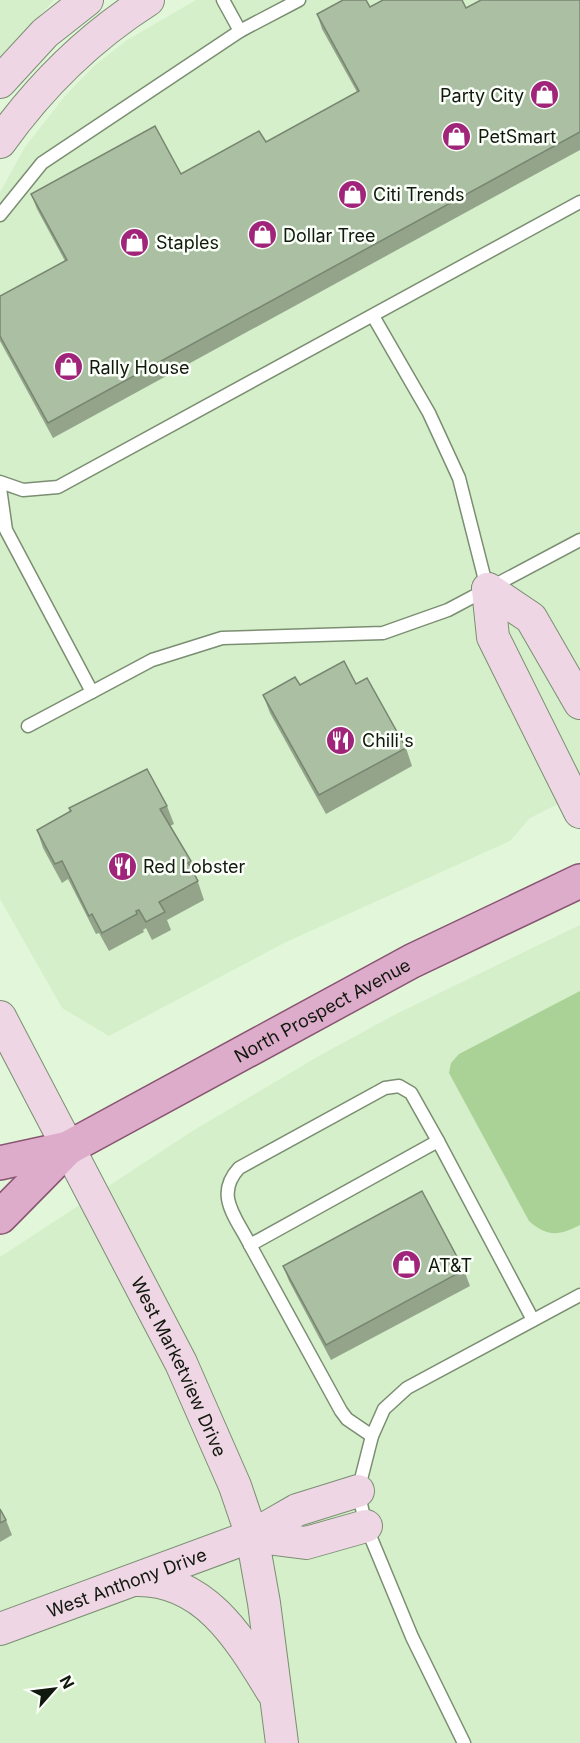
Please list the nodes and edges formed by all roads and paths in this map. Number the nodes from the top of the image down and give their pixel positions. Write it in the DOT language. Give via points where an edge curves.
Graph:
graph roads {
  1 [pos="87,0"];
  2 [pos="148,0"];
  3 [pos="223,0"];
  4 [pos="299,0"];
  5 [pos="240,32"];
  6 [pos="0,82"];
  7 [pos="0,142"];
  8 [pos="580,202"];
  9 [pos="0,214"];
  10 [pos="373,316"];
  11 [pos="0,482"];
  12 [pos="0,488"];
  13 [pos="580,540"];
  14 [pos="488,589"];
  15 [pos="92,692"];
  16 [pos="580,704"];
  17 [pos="28,726"];
  18 [pos="580,812"];
  19 [pos="580,881"];
  20 [pos="0,1017"];
  21 [pos="438,1141"];
  22 [pos="68,1148"];
  23 [pos="0,1163"];
  24 [pos="0,1217"];
  25 [pos="250,1245"];
  26 [pos="580,1295"];
  27 [pos="533,1320"];
  28 [pos="372,1436"];
  29 [pos="357,1491"];
  30 [pos="366,1526"];
  31 [pos="252,1536"];
  32 [pos="131,1580"];
  33 [pos="0,1629"];
  34 [pos="278,1700"];
  35 [pos="282,1743"];
  36 [pos="464,1743"];
  1 -- 6 [label="main road" via="45,33"];
  2 -- 7 [label="main road" via="80,51 51,79"];
  3 -- 5 [label="lane"];
  4 -- 5 [label="lane"];
  5 -- 9 [label="lane" via="42,163"];
  8 -- 10 [label="lane"];
  10 -- 11 [label="lane" via="58,488 23,490"];
  10 -- 14 [label="lane" via="429,413 459,478"];
  12 -- 15 [label="lane" via="6,530"];
  13 -- 14 [label="lane"];
  14 -- 15 [label="lane" via="448,610 383,633 214,640 152,660"];
  14 -- 16 [label="main road" via="531,618"];
  14 -- 18 [label="main road" via="493,637"];
  15 -- 17 [label="lane"];
  19 -- 22 [label="main road, North Prospect Avenue" via="402,967"];
  20 -- 22 [label="main road, West Marketview Drive"];
  21 -- 25 [label="lane"];
  21 -- 25 [label="lane" via="411,1093 399,1086 385,1088 239,1167 226,1190"];
  21 -- 27 [label="lane"];
  22 -- 23 [label="main road, North Prospect Avenue"];
  22 -- 24 [label="main road, North Prospect Avenue"];
  22 -- 31 [label="main road, West Marketview Drive" via="209,1422"];
  25 -- 28 [label="lane" via="340,1411"];
  26 -- 27 [label="lane"];
  27 -- 28 [label="lane" via="407,1388 384,1409"];
  28 -- 29 [label="lane"];
  29 -- 30 [label="lane"];
  29 -- 31 [label="main road, West Anthony Drive" via="297,1510"];
  30 -- 31 [label="main road" via="306,1543"];
  30 -- 36 [label="lane" via="412,1637"];
  31 -- 32 [label="main road, West Anthony Drive"];
  31 -- 34 [label="main road, West Marketview Drive"];
  32 -- 33 [label="main road, West Anthony Drive"];
  32 -- 34 [label="main road" via="174,1584 195,1596 238,1640"];
  34 -- 35 [label="main road, West Marketview Drive"];
}
